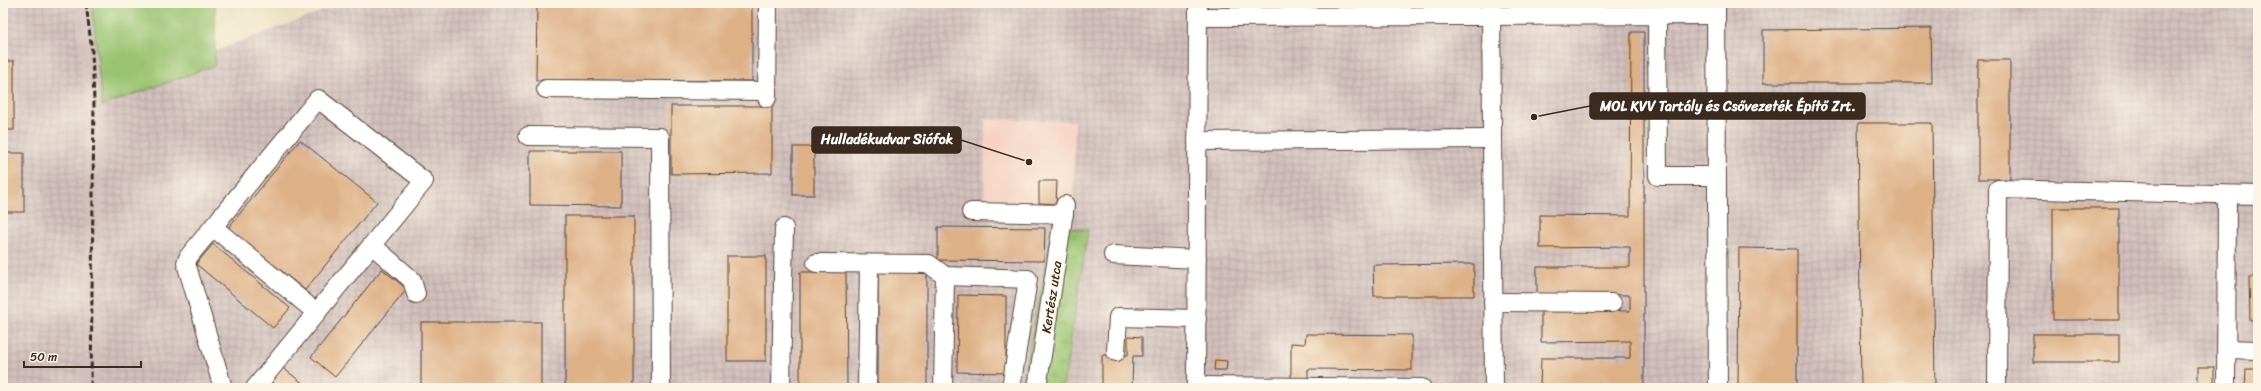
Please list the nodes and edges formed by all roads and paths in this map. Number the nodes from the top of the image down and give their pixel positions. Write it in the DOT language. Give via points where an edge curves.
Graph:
graph roads {
  1 [pos="768,3"];
  2 [pos="1492,9"];
  3 [pos="1716,9"];
  4 [pos="1198,10"];
  5 [pos="1658,16"];
  6 [pos="546,89"];
  7 [pos="528,136"];
  8 [pos="1492,139"];
  9 [pos="1197,141"];
  10 [pos="1717,176"];
  11 [pos="2227,195"];
  12 [pos="2258,196"];
  13 [pos="971,212"];
  14 [pos="213,227"];
  15 [pos="784,228"];
  16 [pos="372,245"];
  17 [pos="1113,255"];
  18 [pos="1197,259"];
  19 [pos="816,263"];
  20 [pos="869,264"];
  21 [pos="945,276"];
  22 [pos="416,294"];
  23 [pos="1493,302"];
  24 [pos="1612,303"];
  25 [pos="317,313"];
  26 [pos="1197,319"];
  27 [pos="2226,349"];
  28 [pos="2258,350"];
  29 [pos="1116,352"];
  30 [pos="1196,387"];
  31 [pos="223,388"];
  32 [pos="255,388"];
  33 [pos="661,388"];
  34 [pos="781,388"];
  35 [pos="867,388"];
  36 [pos="943,388"];
  37 [pos="1011,388"];
  38 [pos="1037,388"];
  39 [pos="1422,388"];
  40 [pos="1494,388"];
  41 [pos="1718,388"];
  42 [pos="1997,388"];
  43 [pos="2226,388"];
  1 -- 6 [label="street" via="767,94"];
  2 -- 4 [label="street"];
  2 -- 5 [label="street"];
  2 -- 8 [label="street"];
  3 -- 5 [label="street"];
  3 -- 10 [label="street"];
  4 -- 9 [label="street"];
  5 -- 10 [label="street" via="1658,176"];
  7 -- 33 [label="street" via="660,136"];
  8 -- 9 [label="street"];
  8 -- 23 [label="street"];
  9 -- 18 [label="street"];
  10 -- 41 [label="street"];
  11 -- 12 [label="street"];
  11 -- 27 [label="street"];
  11 -- 42 [label="street" via="1998,189"];
  13 -- 38 [label="street, Kertész utca" via="1065,210"];
  14 -- 16 [label="street" via="318,99 424,181"];
  14 -- 25 [label="street"];
  14 -- 31 [label="street" via="186,263"];
  15 -- 34 [label="street"];
  16 -- 22 [label="street" via="412,280"];
  16 -- 25 [label="street"];
  17 -- 18 [label="street"];
  18 -- 26 [label="street"];
  19 -- 20 [label="street"];
  20 -- 21 [label="street" via="929,264"];
  20 -- 35 [label="street"];
  21 -- 36 [label="street"];
  21 -- 37 [label="street" via="1028,279"];
  23 -- 24 [label="street"];
  23 -- 40 [label="street"];
  25 -- 32 [label="street"];
  26 -- 29 [label="street" via="1118,317"];
  26 -- 30 [label="street"];
  27 -- 28 [label="street"];
  27 -- 43 [label="street"];
  30 -- 39 [label="street"];
}
